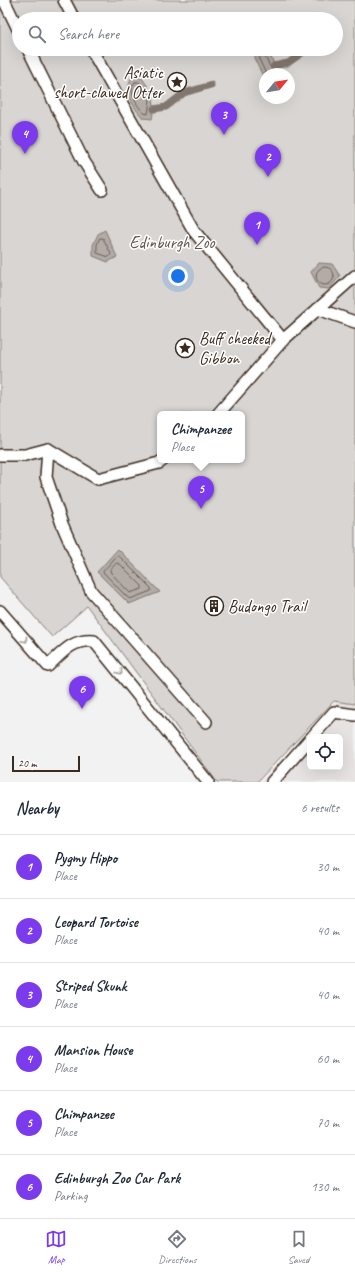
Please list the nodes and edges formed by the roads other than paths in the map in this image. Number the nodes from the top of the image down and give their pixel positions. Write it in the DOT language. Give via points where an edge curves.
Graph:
graph roads {
  1 [pos="4,0"];
  2 [pos="64,0"];
  3 [pos="70,12"];
  4 [pos="12,17"];
  5 [pos="31,56"];
  6 [pos="95,56"];
  7 [pos="102,190"];
  8 [pos="355,276"];
  9 [pos="318,309"];
  10 [pos="355,322"];
  11 [pos="283,340"];
  12 [pos="221,411"];
  13 [pos="48,449"];
  14 [pos="0,455"];
  15 [pos="159,463"];
  16 [pos="0,610"];
  17 [pos="355,715"];
  18 [pos="206,722"];
  19 [pos="315,734"];
  20 [pos="307,743"];
  21 [pos="208,782"];
  22 [pos="272,782"];
  1 -- 4 [label="lane"];
  2 -- 3 [label="lane"];
  5 -- 7 [label="lane" via="83,160"];
  6 -- 11 [label="lane" via="194,231"];
  8 -- 9 [label="lane"];
  9 -- 10 [label="lane"];
  9 -- 11 [label="lane"];
  11 -- 12 [label="lane"];
  13 -- 14 [label="lane" via="25,455"];
  13 -- 15 [label="lane" via="98,479"];
  13 -- 18 [label="lane" via="46,477 62,524 91,591"];
  16 -- 21 [label="lane, one-way" via="48,666 72,644 82,640 94,641"];
  17 -- 19 [label="lane" via="334,712"];
  20 -- 22 [label="lane"];
}
